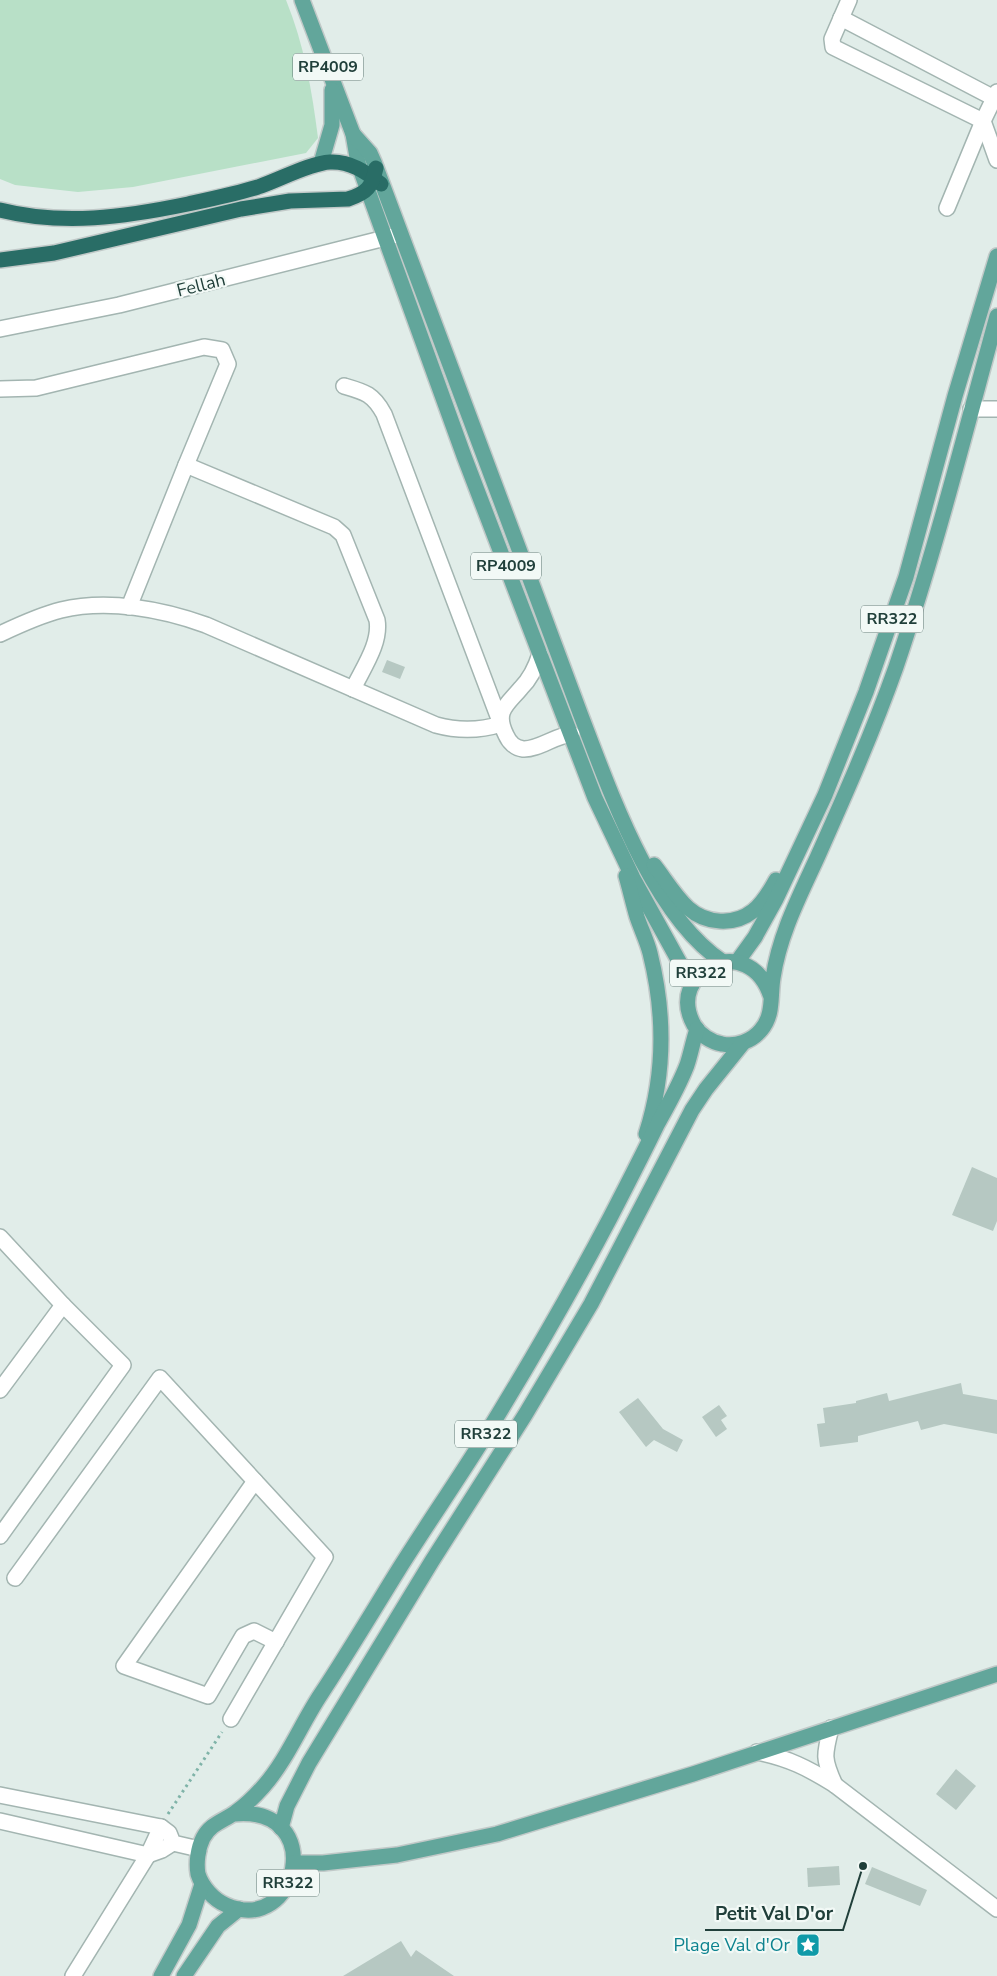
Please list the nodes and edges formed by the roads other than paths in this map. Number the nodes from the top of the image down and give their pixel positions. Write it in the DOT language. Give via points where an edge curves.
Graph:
graph roads {
  1 [pos="302,0"];
  2 [pos="849,0"];
  3 [pos="841,18"];
  4 [pos="327,67"];
  5 [pos="996,96"];
  6 [pos="983,122"];
  7 [pos="353,134"];
  8 [pos="997,160"];
  9 [pos="321,163"];
  10 [pos="360,169"];
  11 [pos="375,180"];
  12 [pos="338,199"];
  13 [pos="947,208"];
  14 [pos="0,210"];
  15 [pos="375,210"];
  16 [pos="401,234"];
  17 [pos="385,239"];
  18 [pos="997,256"];
  19 [pos="0,260"];
  20 [pos="997,316"];
  21 [pos="0,329"];
  22 [pos="344,386"];
  23 [pos="0,389"];
  24 [pos="972,409"];
  25 [pos="997,409"];
  26 [pos="186,465"];
  27 [pos="129,607"];
  28 [pos="0,634"];
  29 [pos="540,654"];
  30 [pos="354,689"];
  31 [pos="501,724"];
  32 [pos="572,734"];
  33 [pos="807,833"];
  34 [pos="635,844"];
  35 [pos="622,855"];
  36 [pos="730,962"];
  37 [pos="692,986"];
  38 [pos="771,997"];
  39 [pos="697,1029"];
  40 [pos="743,1043"];
  41 [pos="635,1170"];
  42 [pos="0,1238"];
  43 [pos="63,1305"];
  44 [pos="0,1390"];
  45 [pos="255,1481"];
  46 [pos="0,1536"];
  47 [pos="15,1578"];
  48 [pos="276,1642"];
  49 [pos="997,1674"];
  50 [pos="231,1719"];
  51 [pos="831,1728"];
  52 [pos="757,1752"];
  53 [pos="835,1785"];
  54 [pos="0,1795"];
  55 [pos="234,1814"];
  56 [pos="0,1821"];
  57 [pos="161,1826"];
  58 [pos="281,1828"];
  59 [pos="173,1842"];
  60 [pos="199,1849"];
  61 [pos="148,1855"];
  62 [pos="294,1863"];
  63 [pos="202,1884"];
  64 [pos="238,1909"];
  65 [pos="997,1909"];
  66 [pos="73,1976"];
  67 [pos="161,1976"];
  68 [pos="184,1976"];
  1 -- 4 [label="main road, RP4009"];
  2 -- 3 [label="street"];
  3 -- 5 [label="street"];
  3 -- 6 [label="street" via="831,43 836,50"];
  4 -- 7 [label="main road, RP4009"];
  4 -- 9 [label="main road" via="332,86 332,125"];
  5 -- 6 [label="street"];
  6 -- 8 [label="street"];
  6 -- 13 [label="street"];
  7 -- 10 [label="main road, RP4009"];
  7 -- 11 [label="main road, RP4009" via="370,153"];
  9 -- 10 [label="highway" via="341,163"];
  9 -- 14 [label="highway" via="231,195 124,217 58,219"];
  10 -- 11 [label="highway"];
  11 -- 12 [label="highway" via="357,196"];
  11 -- 15 [label="main road, RP4009"];
  11 -- 16 [label="main road, RP4009"];
  12 -- 15 [label="main road"];
  12 -- 19 [label="highway" via="290,201 241,209 54,253"];
  15 -- 17 [label="main road, RP4009"];
  16 -- 17 [label="street, Fellah"];
  16 -- 34 [label="main road, RP4009" via="594,749"];
  17 -- 21 [label="street, Fellah" via="120,305"];
  17 -- 29 [label="main road, RP4009"];
  18 -- 33 [label="main road, RR322" via="957,388 906,578 863,701"];
  20 -- 24 [label="main road, RR322"];
  22 -- 31 [label="street" via="366,392 377,401 384,414"];
  23 -- 26 [label="street" via="36,388 204,347 222,350 228,364"];
  24 -- 25 [label="street"];
  24 -- 38 [label="main road, RR322" via="895,668 863,754 785,931 776,960"];
  26 -- 27 [label="street"];
  26 -- 30 [label="street" via="339,530 379,628"];
  27 -- 28 [label="street" via="62,610"];
  27 -- 30 [label="street" via="170,614 206,625"];
  29 -- 31 [label="street" via="529,678 502,710"];
  29 -- 32 [label="main road, RP4009"];
  30 -- 31 [label="street" via="448,729 474,730"];
  31 -- 32 [label="street" via="511,742 523,749"];
  32 -- 35 [label="main road, RP4009" via="595,798"];
  33 -- 34 [label="main road" via="753,911 727,921 713,921 688,908"];
  33 -- 36 [label="main road, RR322" via="768,916"];
  34 -- 36 [label="main road, RP4009" via="678,919 709,952"];
  35 -- 37 [label="main road, RP4009"];
  35 -- 41 [label="main road" via="658,988 661,1026 654,1102"];
  36 -- 37 [label="main road, RR322" via="705,970"];
  36 -- 38 [label="main road, RR322" via="749,966 760,974"];
  37 -- 39 [label="main road, RR322" via="688,1008"];
  38 -- 40 [label="main road, RR322" via="765,1025"];
  39 -- 40 [label="main road" via="708,1039 722,1044"];
  39 -- 41 [label="main road, RR322" via="681,1078"];
  40 -- 58 [label="main road, RR322" via="692,1110 591,1304 526,1415 432,1560 309,1763 287,1806"];
  41 -- 55 [label="main road, RR322" via="570,1293 481,1441 278,1767 263,1787"];
  42 -- 43 [label="street"];
  43 -- 44 [label="street"];
  43 -- 46 [label="street" via="123,1364"];
  45 -- 47 [label="street" via="160,1378"];
  45 -- 48 [label="street" via="325,1557"];
  45 -- 48 [label="street" via="124,1666 208,1696 243,1636 254,1631"];
  48 -- 50 [label="street"];
  49 -- 51 [label="main road"];
  51 -- 52 [label="main road"];
  51 -- 53 [label="street" via="825,1764"];
  52 -- 53 [label="street" via="783,1757"];
  52 -- 62 [label="main road" via="497,1834 397,1855"];
  53 -- 65 [label="street"];
  54 -- 57 [label="street"];
  55 -- 58 [label="main road, RR322" via="260,1814"];
  55 -- 60 [label="main road, RR322" via="212,1826"];
  56 -- 61 [label="street"];
  57 -- 59 [label="street"];
  57 -- 61 [label="street"];
  58 -- 62 [label="main road, RR322" via="289,1838"];
  59 -- 60 [label="street"];
  59 -- 61 [label="street"];
  60 -- 63 [label="main road, RR322" via="198,1874"];
  61 -- 66 [label="street"];
  62 -- 64 [label="main road, RR322" via="288,1885 272,1902"];
  63 -- 64 [label="main road, RR322" via="218,1901"];
  63 -- 67 [label="main road, RR322" via="189,1925"];
  64 -- 68 [label="main road, RR322" via="218,1926"];
}
